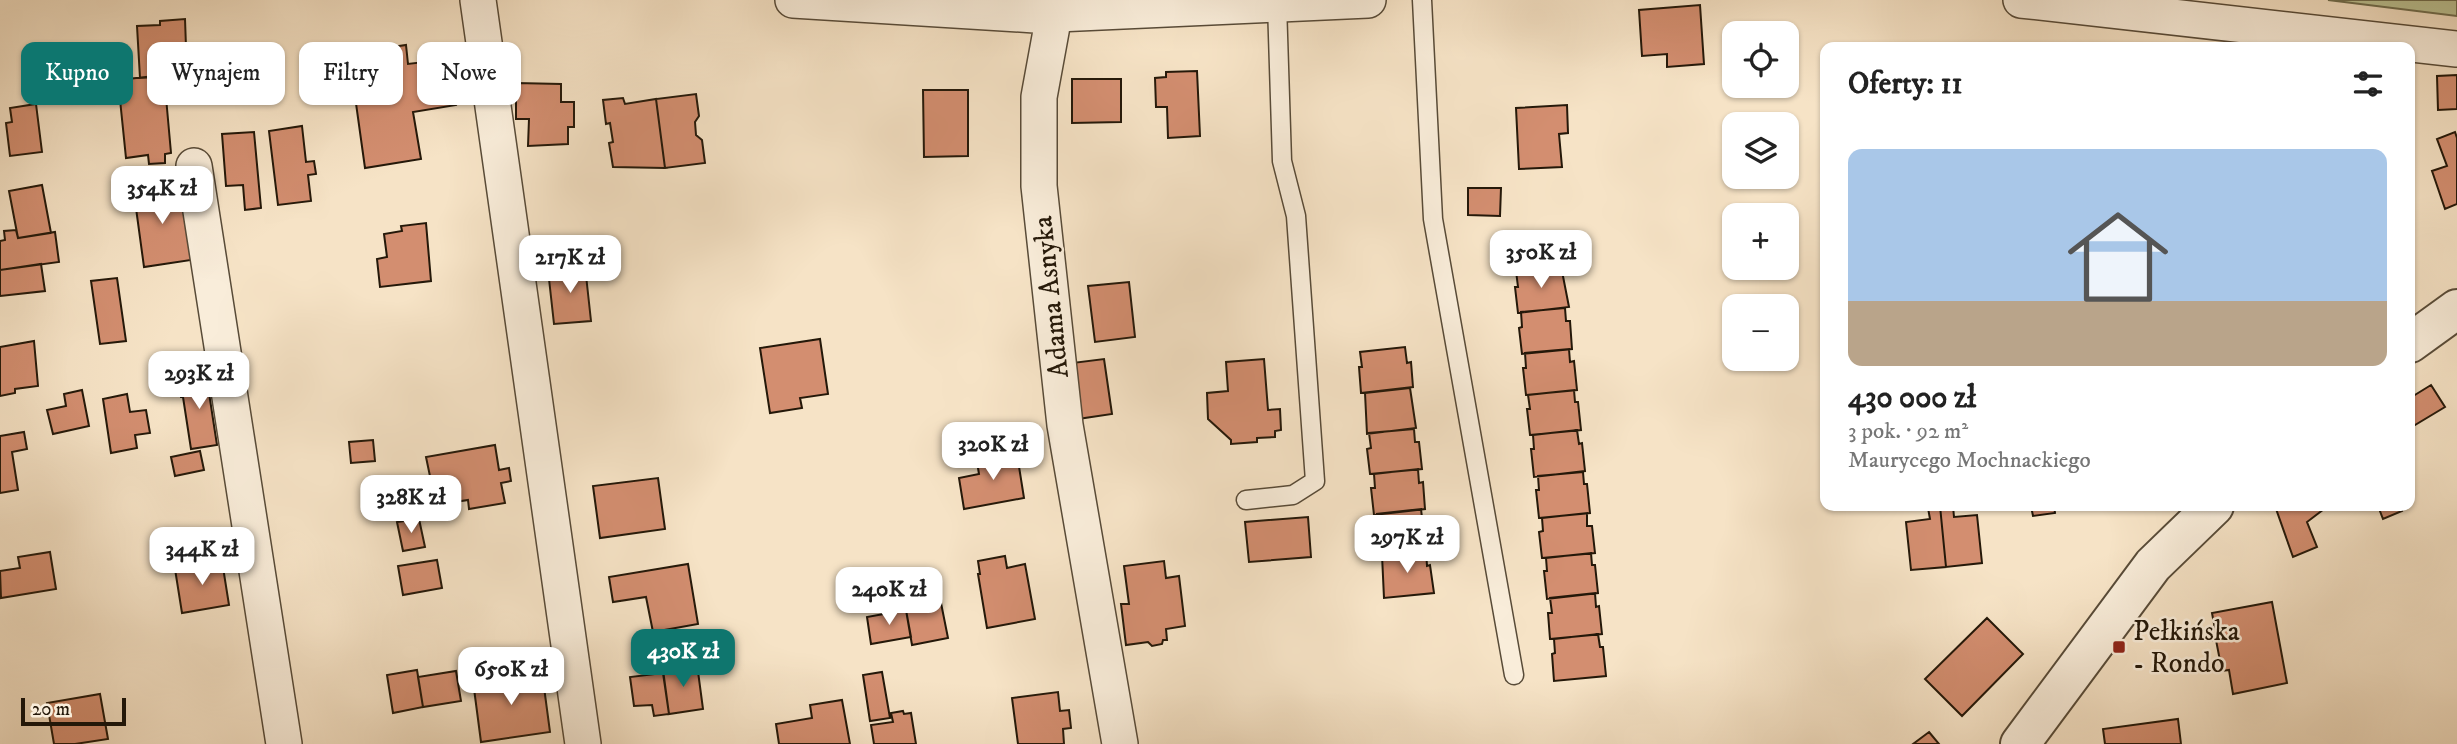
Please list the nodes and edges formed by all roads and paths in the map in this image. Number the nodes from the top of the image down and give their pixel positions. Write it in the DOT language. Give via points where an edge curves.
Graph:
graph roads {
  1 [pos="478,0"];
  2 [pos="793,0"];
  3 [pos="1368,0"];
  4 [pos="1422,0"];
  5 [pos="2021,0"];
  6 [pos="1277,4"];
  7 [pos="1130,6"];
  8 [pos="1054,15"];
  9 [pos="2395,42"];
  10 [pos="2415,44"];
  11 [pos="2457,49"];
  12 [pos="194,166"];
  13 [pos="2457,309"];
  14 [pos="2415,340"];
  15 [pos="1246,500"];
  16 [pos="2209,511"];
  17 [pos="1514,675"];
  18 [pos="284,744"];
  19 [pos="583,744"];
  20 [pos="1120,744"];
  21 [pos="2020,744"];
  1 -- 19 [label="street"];
  2 -- 8 [label="street"];
  3 -- 6 [label="street"];
  4 -- 17 [label="lane" via="1433,219"];
  5 -- 9 [label="street"];
  6 -- 7 [label="street"];
  6 -- 15 [label="lane" via="1282,161 1296,216 1315,481 1293,495"];
  7 -- 8 [label="street"];
  8 -- 20 [label="street, Adama Asnyka" via="1039,97 1039,186 1065,425"];
  10 -- 11 [label="street"];
  12 -- 18 [label="street"];
  13 -- 14 [label="street"];
  16 -- 21 [label="street" via="2153,565"];
}
